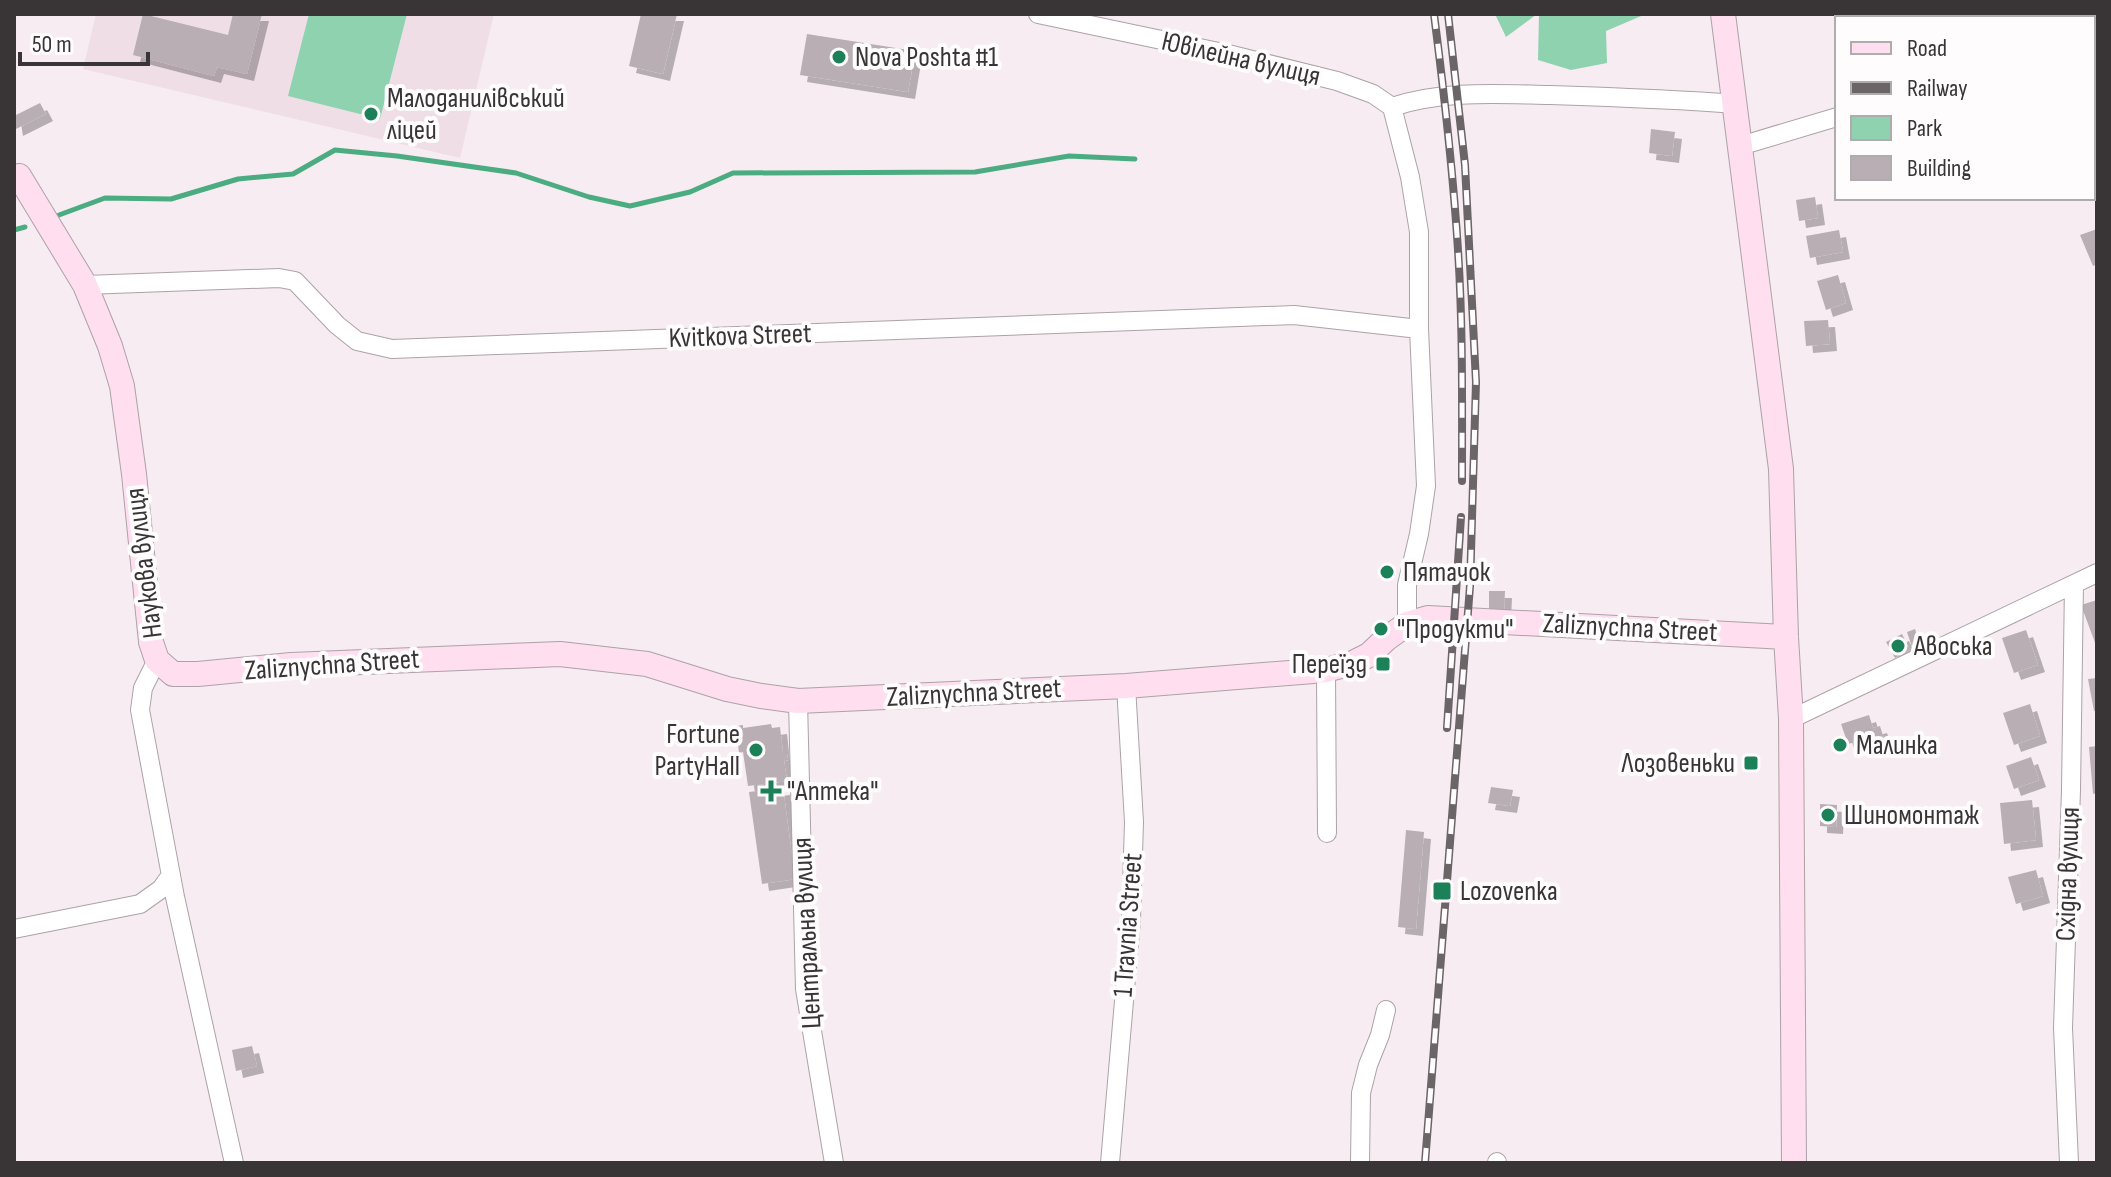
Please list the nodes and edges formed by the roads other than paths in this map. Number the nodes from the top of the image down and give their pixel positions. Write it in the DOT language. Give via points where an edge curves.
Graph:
graph roads {
  1 [pos="1038,14"];
  2 [pos="1723,14"];
  3 [pos="1735,104"];
  4 [pos="1392,107"];
  5 [pos="1835,118"];
  6 [pos="1740,146"];
  7 [pos="16,174"];
  8 [pos="85,285"];
  9 [pos="1419,329"];
  10 [pos="2097,573"];
  11 [pos="2074,584"];
  12 [pos="1407,624"];
  13 [pos="1786,637"];
  14 [pos="157,660"];
  15 [pos="1326,670"];
  16 [pos="1126,686"];
  17 [pos="798,701"];
  18 [pos="1791,719"];
  19 [pos="1327,833"];
  20 [pos="171,875"];
  21 [pos="14,929"];
  22 [pos="1386,1010"];
  23 [pos="234,1163"];
  24 [pos="834,1163"];
  25 [pos="1110,1163"];
  26 [pos="1360,1163"];
  27 [pos="1794,1163"];
  28 [pos="2069,1163"];
  1 -- 4 [label="street, Ювілейна вулиця" via="1337,81"];
  2 -- 3 [label="street"];
  3 -- 4 [label="street" via="1485,94 1415,99"];
  3 -- 6 [label="street"];
  4 -- 9 [label="street" via="1419,232"];
  5 -- 6 [label="street"];
  6 -- 13 [label="street" via="1781,469"];
  7 -- 8 [label="street, Наукова вулиця"];
  8 -- 9 [label="street, Kvitkova Street" via="295,281 357,341 392,349 1294,315"];
  8 -- 14 [label="street, Наукова вулиця" via="122,386"];
  9 -- 12 [label="street" via="1426,486 1407,585"];
  10 -- 11 [label="street"];
  11 -- 18 [label="street"];
  11 -- 28 [label="street, Східна вулиця" via="2063,1028"];
  12 -- 13 [label="street, Zaliznychna Street" via="1428,618"];
  12 -- 15 [label="street, Zaliznychna Street" via="1369,655"];
  13 -- 18 [label="street"];
  14 -- 17 [label="street, Zaliznychna Street" via="173,674 198,674 560,654 647,664 727,689"];
  14 -- 20 [label="street, Наукова вулиця" via="143,688 140,710"];
  15 -- 16 [label="street, Zaliznychna Street"];
  15 -- 19 [label="street"];
  16 -- 17 [label="street, Zaliznychna Street"];
  16 -- 25 [label="street, 1 Travnia Street" via="1134,822 1131,920"];
  17 -- 24 [label="street, Центральна вулиця" via="805,989"];
  18 -- 27 [label="street"];
  20 -- 21 [label="street" via="140,904"];
  20 -- 23 [label="street, Наукова вулиця"];
  22 -- 26 [label="street" via="1361,1093"];
}
